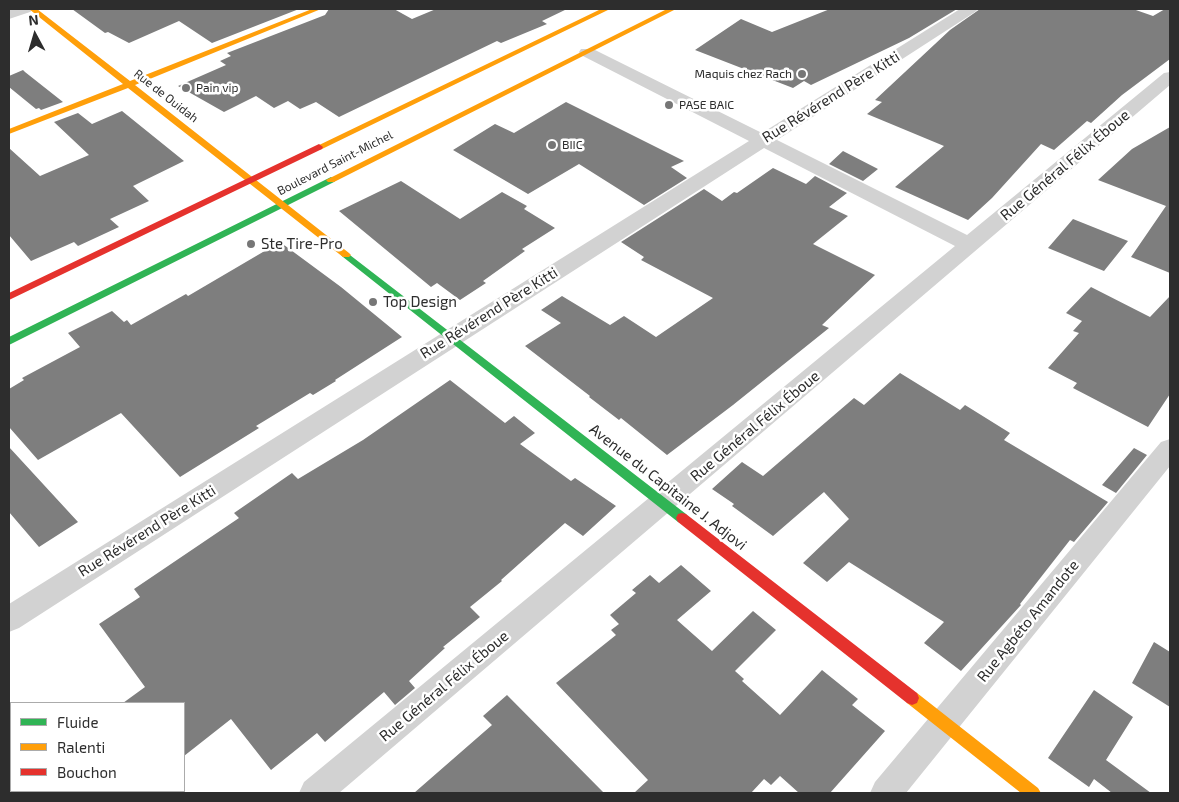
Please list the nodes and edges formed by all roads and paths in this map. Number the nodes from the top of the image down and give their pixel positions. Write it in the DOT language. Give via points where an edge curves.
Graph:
graph roads {
  1 [pos="25,9"];
  2 [pos="33,9"];
  3 [pos="318,9"];
  4 [pos="606,9"];
  5 [pos="672,9"];
  6 [pos="970,9"];
  7 [pos="9,14"];
  8 [pos="587,52"];
  9 [pos="1170,77"];
  10 [pos="128,84"];
  11 [pos="9,132"];
  12 [pos="762,141"];
  13 [pos="251,181"];
  14 [pos="283,204"];
  15 [pos="970,246"];
  16 [pos="9,297"];
  17 [pos="452,337"];
  18 [pos="9,341"];
  19 [pos="1170,448"];
  20 [pos="664,503"];
  21 [pos="9,619"];
  22 [pos="944,723"];
  23 [pos="315,793"];
  24 [pos="886,793"];
  25 [pos="1033,793"];
  1 -- 7 [label="street"];
  2 -- 10 [label="main road, Rue de Ouidah"];
  3 -- 10 [label="main road"];
  4 -- 13 [label="main road, Boulevard Saint-Michel"];
  5 -- 8 [label="main road, Boulevard Saint-Michel"];
  6 -- 12 [label="street, Rue Révérend Père Kitti"];
  8 -- 12 [label="street"];
  8 -- 14 [label="main road, Boulevard Saint-Michel"];
  9 -- 15 [label="street, Rue Général Félix Éboue"];
  10 -- 11 [label="main road"];
  10 -- 13 [label="main road, Rue de Ouidah"];
  12 -- 15 [label="street"];
  12 -- 17 [label="street, Rue Révérend Père Kitti"];
  13 -- 14 [label="main road, Rue de Ouidah"];
  13 -- 16 [label="main road, Boulevard Saint-Michel"];
  14 -- 17 [label="main road, Avenue du Capitaine J. Adjovi"];
  14 -- 18 [label="main road, Boulevard Saint-Michel"];
  15 -- 20 [label="street, Rue Général Félix Éboue"];
  17 -- 20 [label="main road, Avenue du Capitaine J. Adjovi"];
  17 -- 21 [label="street, Rue Révérend Père Kitti"];
  19 -- 22 [label="street, Rue Agbéto Amandote"];
  20 -- 22 [label="main road, Avenue du Capitaine J. Adjovi"];
  20 -- 23 [label="street, Rue Général Félix Éboue"];
  22 -- 24 [label="street, Rue Agbéto Amandote"];
  22 -- 25 [label="main road, Avenue du Capitaine J. Adjovi"];
}
